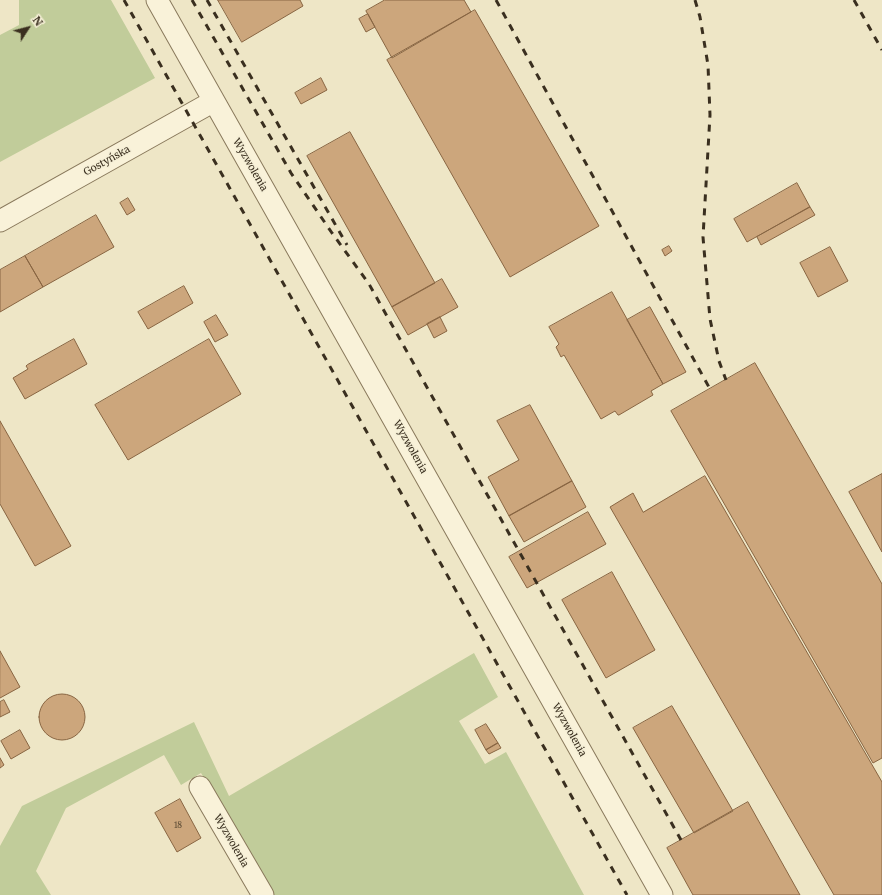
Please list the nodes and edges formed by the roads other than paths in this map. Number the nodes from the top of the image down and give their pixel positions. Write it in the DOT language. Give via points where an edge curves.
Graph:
graph roads {
  1 [pos="157,0"];
  2 [pos="214,101"];
  3 [pos="0,221"];
  4 [pos="200,788"];
  5 [pos="263,895"];
  6 [pos="662,895"];
  1 -- 2 [label="street, Wyzwolenia"];
  2 -- 3 [label="street, Gostyńska"];
  2 -- 6 [label="street, Wyzwolenia"];
  4 -- 5 [label="street, Wyzwolenia"];
}
